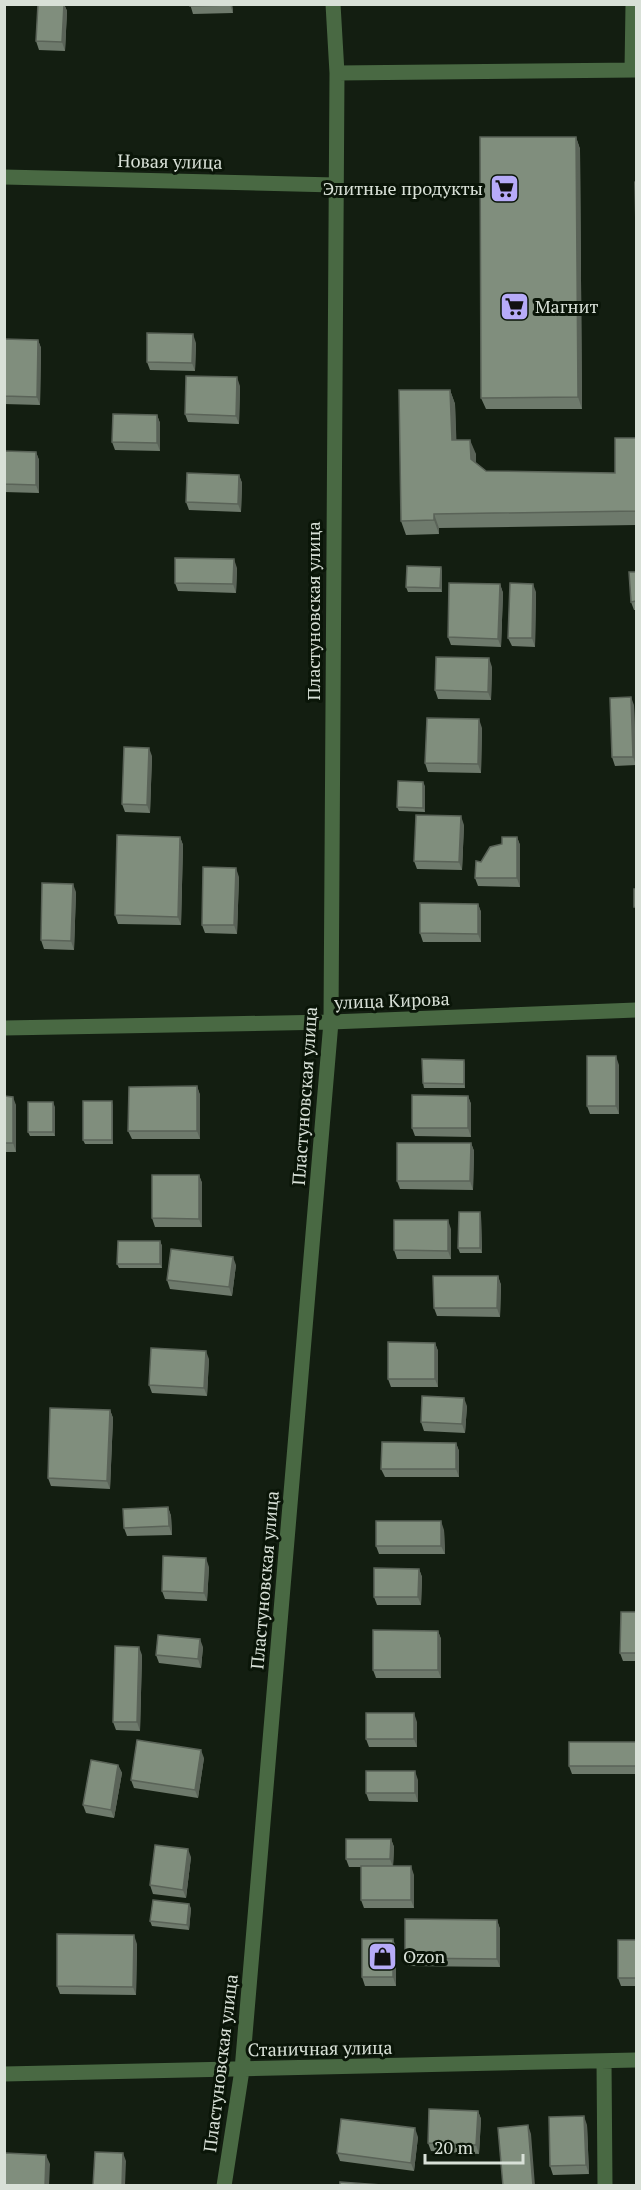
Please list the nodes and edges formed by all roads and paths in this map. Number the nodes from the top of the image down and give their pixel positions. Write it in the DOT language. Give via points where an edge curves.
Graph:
graph roads {
  1 [pos="333,4"];
  2 [pos="633,4"];
  3 [pos="634,70"];
  4 [pos="336,73"];
  5 [pos="4,177"];
  6 [pos="334,185"];
  7 [pos="636,1010"];
  8 [pos="331,1022"];
  9 [pos="4,1028"];
  10 [pos="636,2060"];
  11 [pos="604,2061"];
  12 [pos="242,2070"];
  13 [pos="4,2074"];
  14 [pos="224,2186"];
  15 [pos="605,2186"];
  1 -- 4 [label="street, Пластуновская улица"];
  2 -- 3 [label="street"];
  3 -- 4 [label="street"];
  4 -- 6 [label="street, Пластуновская улица"];
  5 -- 6 [label="street, Новая улица"];
  6 -- 8 [label="street, Пластуновская улица"];
  7 -- 8 [label="street, улица Кирова"];
  8 -- 9 [label="street, улица Кирова"];
  8 -- 12 [label="street, Пластуновская улица"];
  10 -- 11 [label="street, Станичная улица"];
  11 -- 12 [label="street, Станичная улица"];
  11 -- 15 [label="street"];
  12 -- 13 [label="street, Станичная улица"];
  12 -- 14 [label="street, Пластуновская улица"];
}
